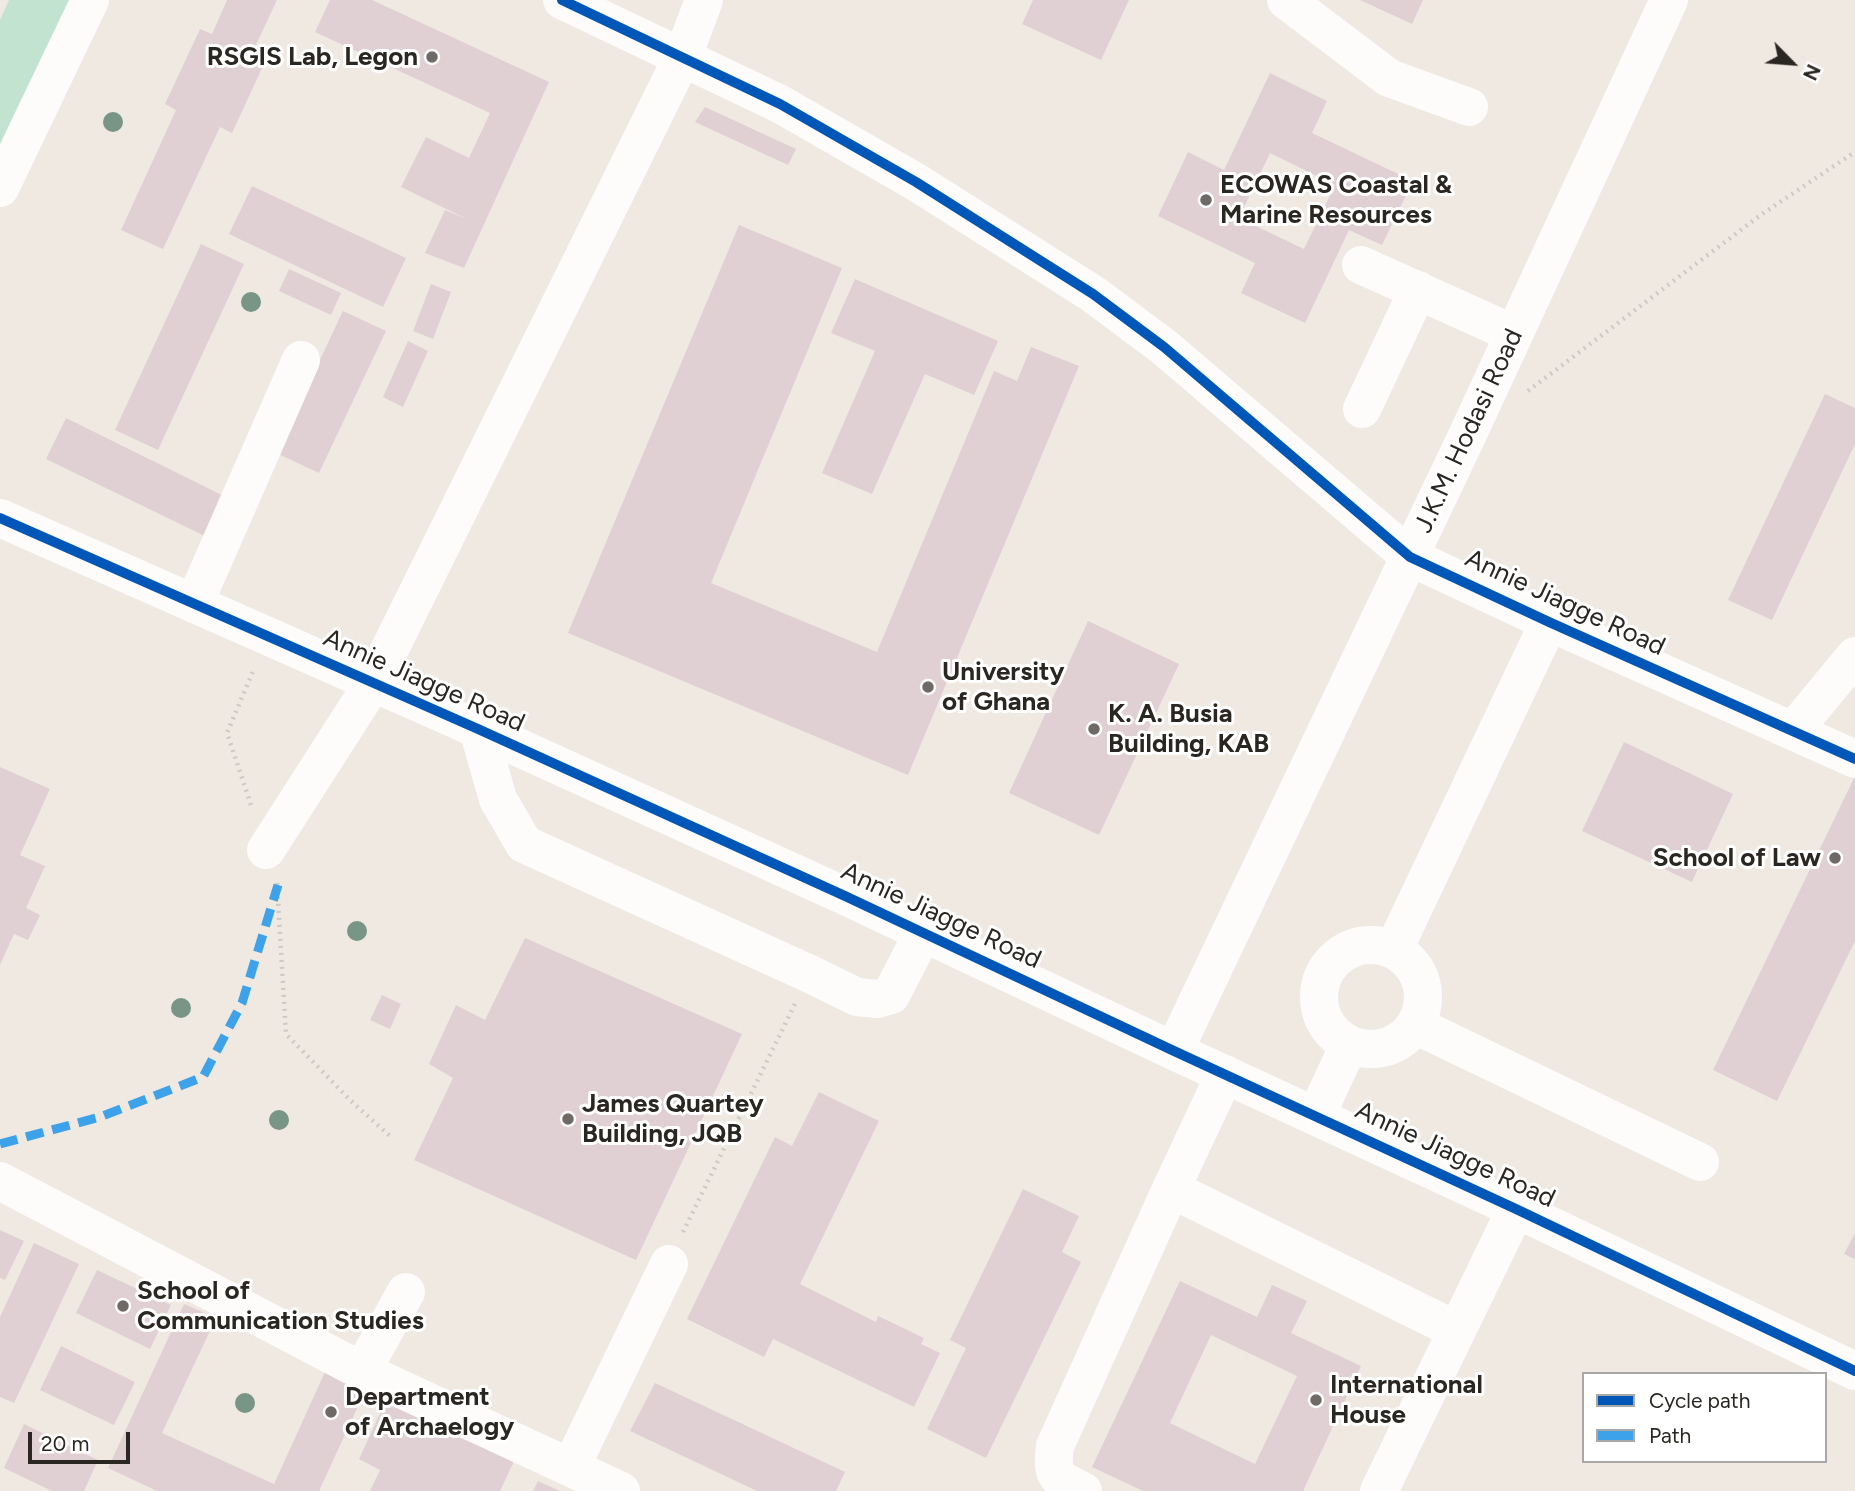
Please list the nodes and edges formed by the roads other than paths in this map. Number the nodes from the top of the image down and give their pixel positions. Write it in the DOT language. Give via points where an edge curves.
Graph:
graph roads {
  1 [pos="90,0"];
  2 [pos="562,0"];
  3 [pos="704,0"];
  4 [pos="1286,0"];
  5 [pos="1669,0"];
  6 [pos="682,56"];
  7 [pos="1469,107"];
  8 [pos="0,188"];
  9 [pos="1362,265"];
  10 [pos="1418,290"];
  11 [pos="1514,334"];
  12 [pos="301,360"];
  13 [pos="1362,409"];
  14 [pos="0,518"];
  15 [pos="1410,557"];
  16 [pos="194,604"];
  17 [pos="1549,622"];
  18 [pos="1855,656"];
  19 [pos="373,683"];
  20 [pos="478,729"];
  21 [pos="1793,731"];
  22 [pos="1855,758"];
  23 [pos="266,850"];
  24 [pos="923,933"];
  25 [pos="1394,949"];
  26 [pos="1415,1025"];
  27 [pos="1349,1045"];
  28 [pos="1174,1051"];
  29 [pos="1225,1074"];
  30 [pos="1316,1116"];
  31 [pos="1700,1162"];
  32 [pos="0,1181"];
  33 [pos="1171,1189"];
  34 [pos="1516,1209"];
  35 [pos="668,1264"];
  36 [pos="406,1292"];
  37 [pos="1456,1330"];
  38 [pos="362,1371"];
  39 [pos="1855,1371"];
  40 [pos="571,1467"];
  41 [pos="621,1491"];
  42 [pos="1083,1491"];
  43 [pos="1379,1491"];
  1 -- 8 [label="street"];
  2 -- 6 [label="street, Annie Jiagge Road"];
  3 -- 6 [label="street"];
  4 -- 7 [label="street" via="1389,78"];
  5 -- 11 [label="street, J.K.M. Hodasi Road"];
  6 -- 15 [label="street, Annie Jiagge Road" via="814,123 1093,293 1164,347"];
  6 -- 19 [label="street"];
  9 -- 10 [label="street"];
  10 -- 11 [label="street"];
  10 -- 13 [label="street"];
  11 -- 15 [label="street, J.K.M. Hodasi Road"];
  12 -- 16 [label="street"];
  14 -- 16 [label="street, Annie Jiagge Road"];
  15 -- 17 [label="street, Annie Jiagge Road"];
  15 -- 28 [label="street, J.K.M. Hodasi Road"];
  16 -- 19 [label="street, Annie Jiagge Road"];
  17 -- 21 [label="street, Annie Jiagge Road"];
  17 -- 25 [label="street"];
  18 -- 21 [label="street"];
  19 -- 20 [label="street, Annie Jiagge Road"];
  19 -- 23 [label="street"];
  20 -- 24 [label="street, Annie Jiagge Road"];
  20 -- 24 [label="street" via="498,799 524,844 857,997 891,995"];
  21 -- 22 [label="street, Annie Jiagge Road"];
  24 -- 28 [label="street, Annie Jiagge Road"];
  25 -- 26 [label="street" via="1418,974 1423,991"];
  25 -- 27 [label="street" via="1362,945 1333,961 1324,975 1319,990 1325,1023"];
  26 -- 27 [label="street" via="1393,1045 1363,1049"];
  26 -- 31 [label="street"];
  27 -- 30 [label="street"];
  28 -- 29 [label="street, Annie Jiagge Road"];
  29 -- 30 [label="street, Annie Jiagge Road"];
  29 -- 33 [label="street"];
  30 -- 34 [label="street, Annie Jiagge Road"];
  32 -- 38 [label="street"];
  33 -- 37 [label="street"];
  33 -- 42 [label="street" via="1055,1447 1053,1467 1061,1480"];
  34 -- 37 [label="street"];
  34 -- 39 [label="street, Annie Jiagge Road"];
  35 -- 40 [label="street"];
  36 -- 38 [label="street"];
  37 -- 43 [label="street"];
  38 -- 40 [label="street"];
  40 -- 41 [label="street"];
}
